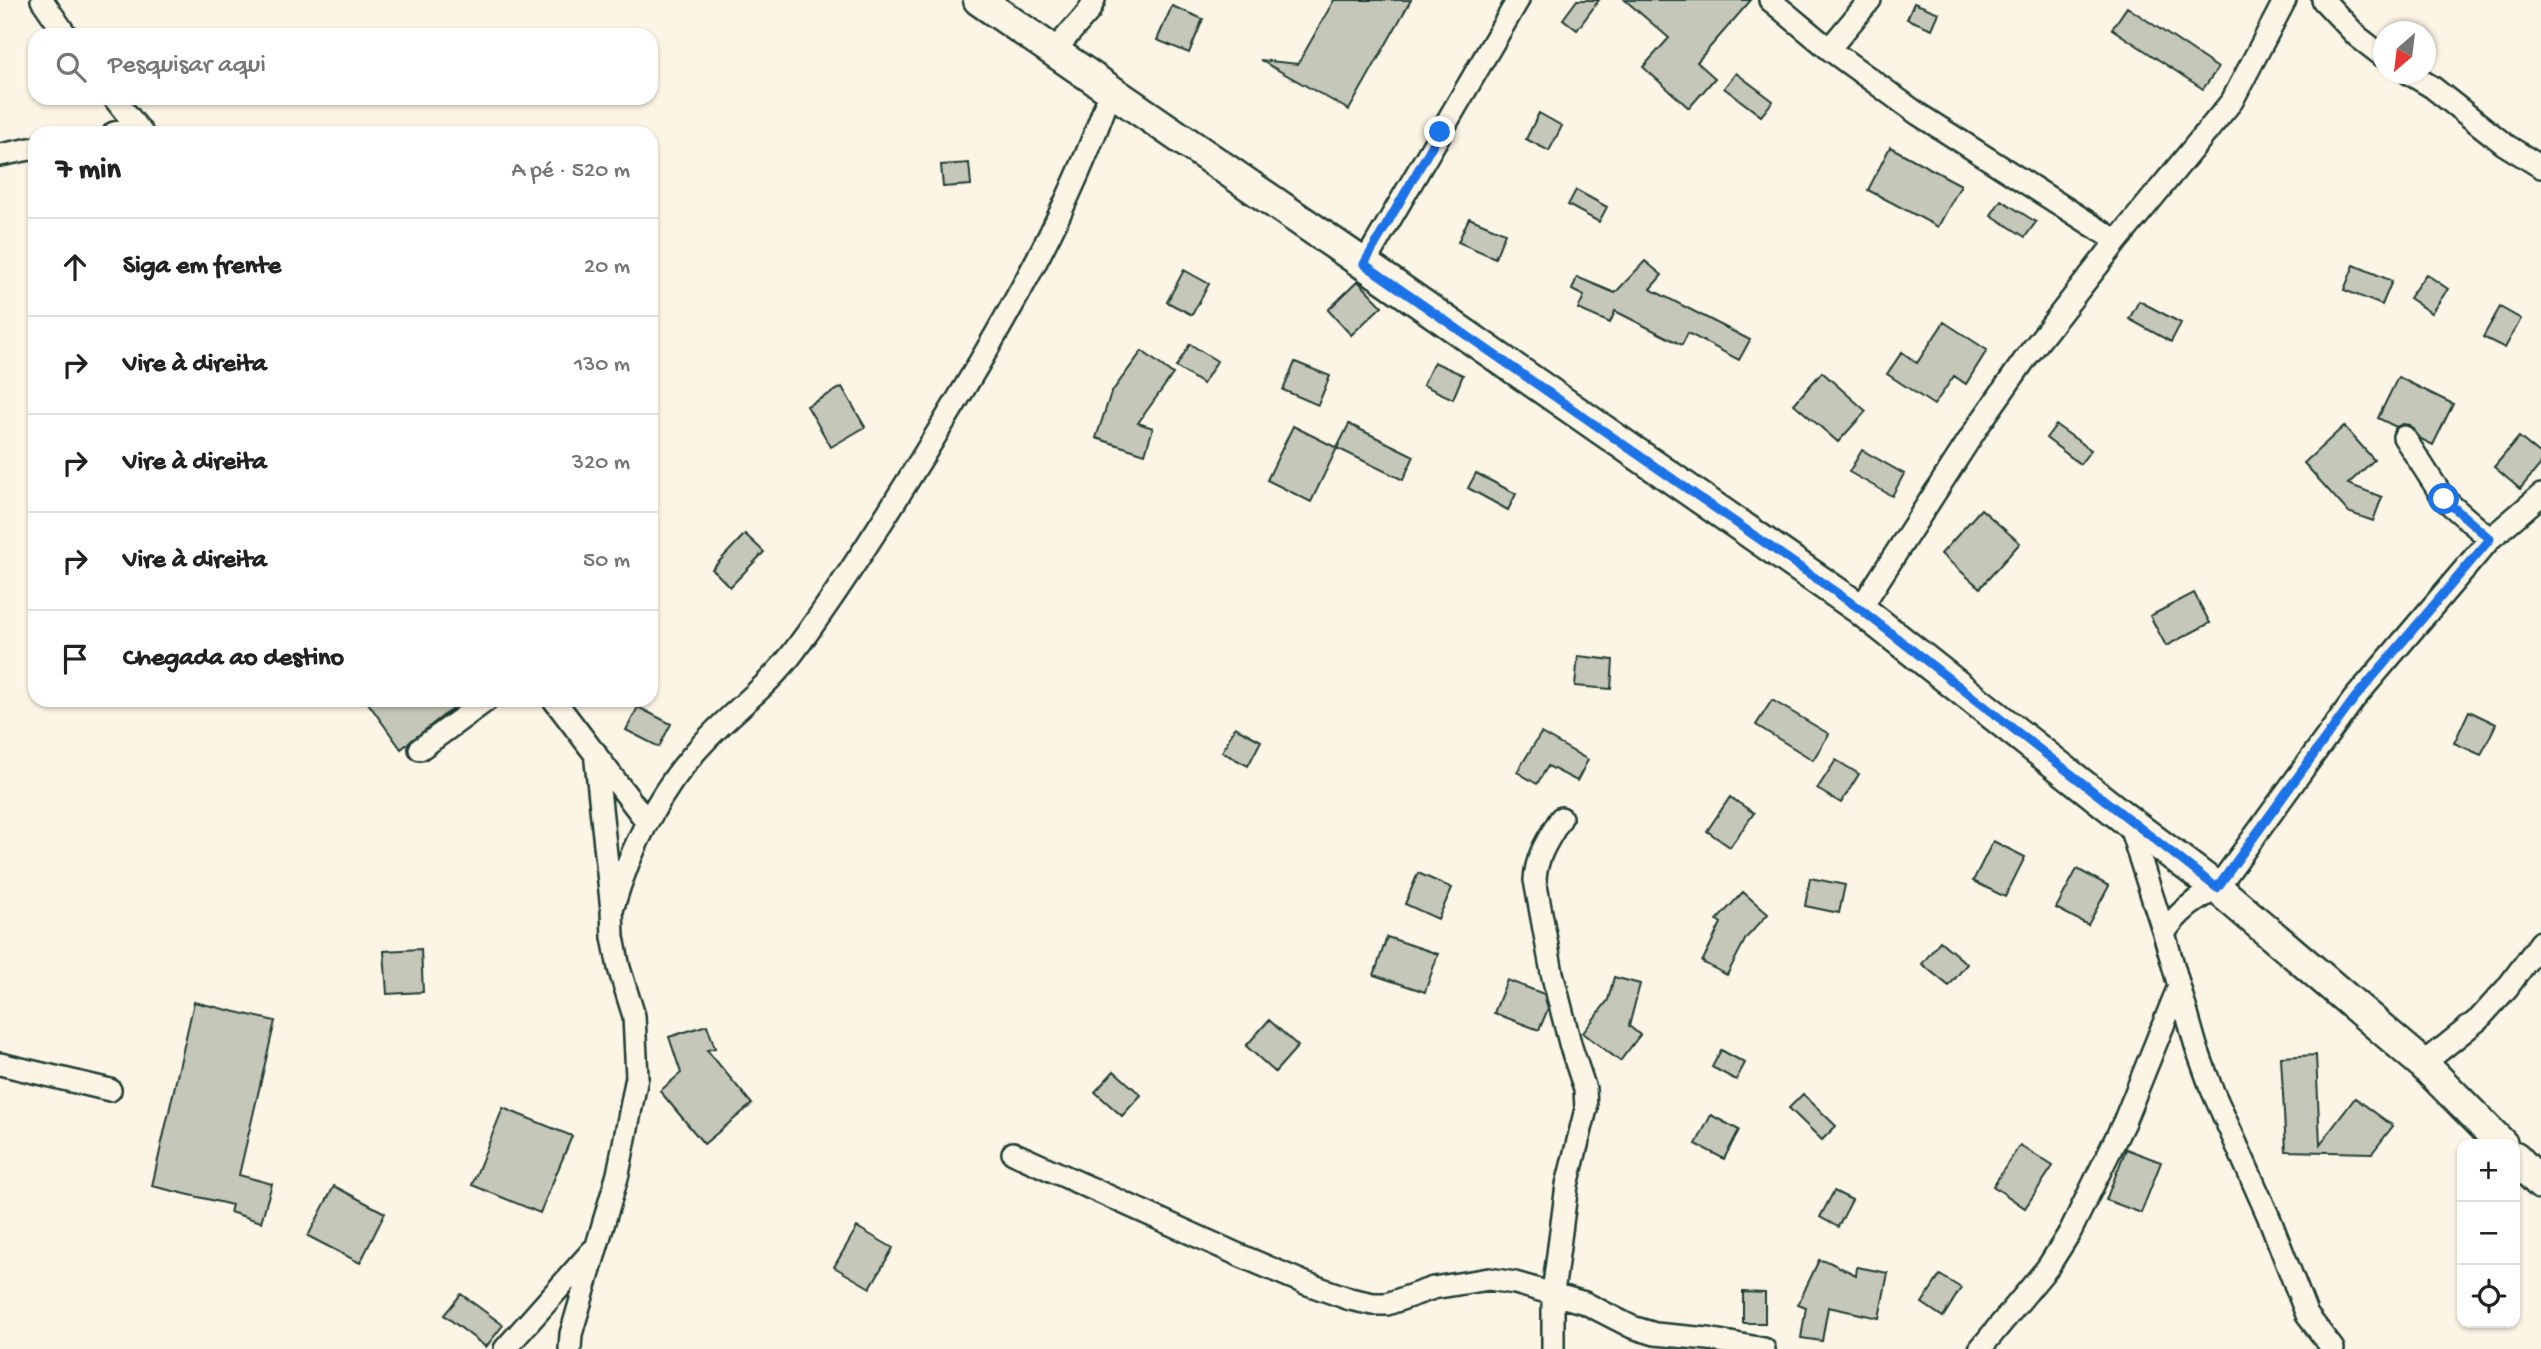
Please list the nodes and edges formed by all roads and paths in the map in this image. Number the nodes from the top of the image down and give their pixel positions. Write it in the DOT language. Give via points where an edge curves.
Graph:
graph roads {
  1 [pos="42,0"];
  2 [pos="979,0"];
  3 [pos="1094,0"];
  4 [pos="1518,0"];
  5 [pos="1770,0"];
  6 [pos="1870,0"];
  7 [pos="2285,0"];
  8 [pos="2323,0"];
  9 [pos="61,28"];
  10 [pos="1829,49"];
  11 [pos="2373,49"];
  12 [pos="1053,52"];
  13 [pos="2427,84"];
  14 [pos="1111,90"];
  15 [pos="120,105"];
  16 [pos="136,126"];
  17 [pos="28,149"];
  18 [pos="0,155"];
  19 [pos="2541,167"];
  20 [pos="2117,241"];
  21 [pos="1364,264"];
  22 [pos="2404,437"];
  23 [pos="2541,495"];
  24 [pos="2490,539"];
  25 [pos="1860,609"];
  26 [pos="477,707"];
  27 [pos="560,707"];
  28 [pos="420,749"];
  29 [pos="595,752"];
  30 [pos="1561,818"];
  31 [pos="2128,821"];
  32 [pos="647,822"];
  33 [pos="2217,888"];
  34 [pos="612,911"];
  35 [pos="2164,933"];
  36 [pos="2541,942"];
  37 [pos="2179,986"];
  38 [pos="2423,1064"];
  39 [pos="0,1065"];
  40 [pos="110,1090"];
  41 [pos="2497,1139"];
  42 [pos="1013,1153"];
  43 [pos="2520,1162"];
  44 [pos="2541,1184"];
  45 [pos="596,1247"];
  46 [pos="1553,1293"];
  47 [pos="505,1349"];
  48 [pos="570,1349"];
  49 [pos="1553,1349"];
  50 [pos="1764,1349"];
  51 [pos="1980,1349"];
  52 [pos="2333,1349"];
  1 -- 9 [label="street"];
  2 -- 12 [label="street"];
  3 -- 12 [label="street"];
  4 -- 21 [label="street"];
  5 -- 10 [label="street"];
  6 -- 10 [label="street"];
  7 -- 20 [label="street" via="2232,101"];
  8 -- 11 [label="street"];
  10 -- 20 [label="street" via="1918,114"];
  12 -- 14 [label="street"];
  13 -- 19 [label="street"];
  14 -- 21 [label="street"];
  14 -- 32 [label="street" via="1074,188 1045,246 912,474 791,656 688,760"];
  15 -- 16 [label="street"];
  17 -- 18 [label="street"];
  20 -- 25 [label="street" via="1978,426"];
  21 -- 25 [label="street"];
  22 -- 24 [label="street" via="2444,499"];
  23 -- 24 [label="street"];
  24 -- 33 [label="street" via="2354,699"];
  25 -- 31 [label="street"];
  26 -- 28 [label="street"];
  27 -- 29 [label="street"];
  29 -- 32 [label="street"];
  29 -- 34 [label="street"];
  30 -- 46 [label="street" via="1541,851 1535,880 1552,973 1585,1089 1586,1109 1567,1185"];
  31 -- 33 [label="street"];
  31 -- 35 [label="street"];
  32 -- 34 [label="street"];
  33 -- 35 [label="street" via="2176,915"];
  33 -- 38 [label="street"];
  34 -- 45 [label="street" via="619,968 634,1016 637,1077 618,1174"];
  35 -- 37 [label="street"];
  36 -- 38 [label="street" via="2479,1019"];
  37 -- 51 [label="street" via="2124,1122 2070,1232 2048,1267"];
  37 -- 52 [label="street" via="2210,1086 2307,1315"];
  38 -- 41 [label="street"];
  39 -- 40 [label="street"];
  42 -- 46 [label="street" via="1239,1255 1350,1299 1387,1304 1433,1287 1489,1279"];
  43 -- 44 [label="street"];
  45 -- 47 [label="street"];
  45 -- 48 [label="street"];
  46 -- 49 [label="street"];
  46 -- 50 [label="street" via="1643,1331"];
}
